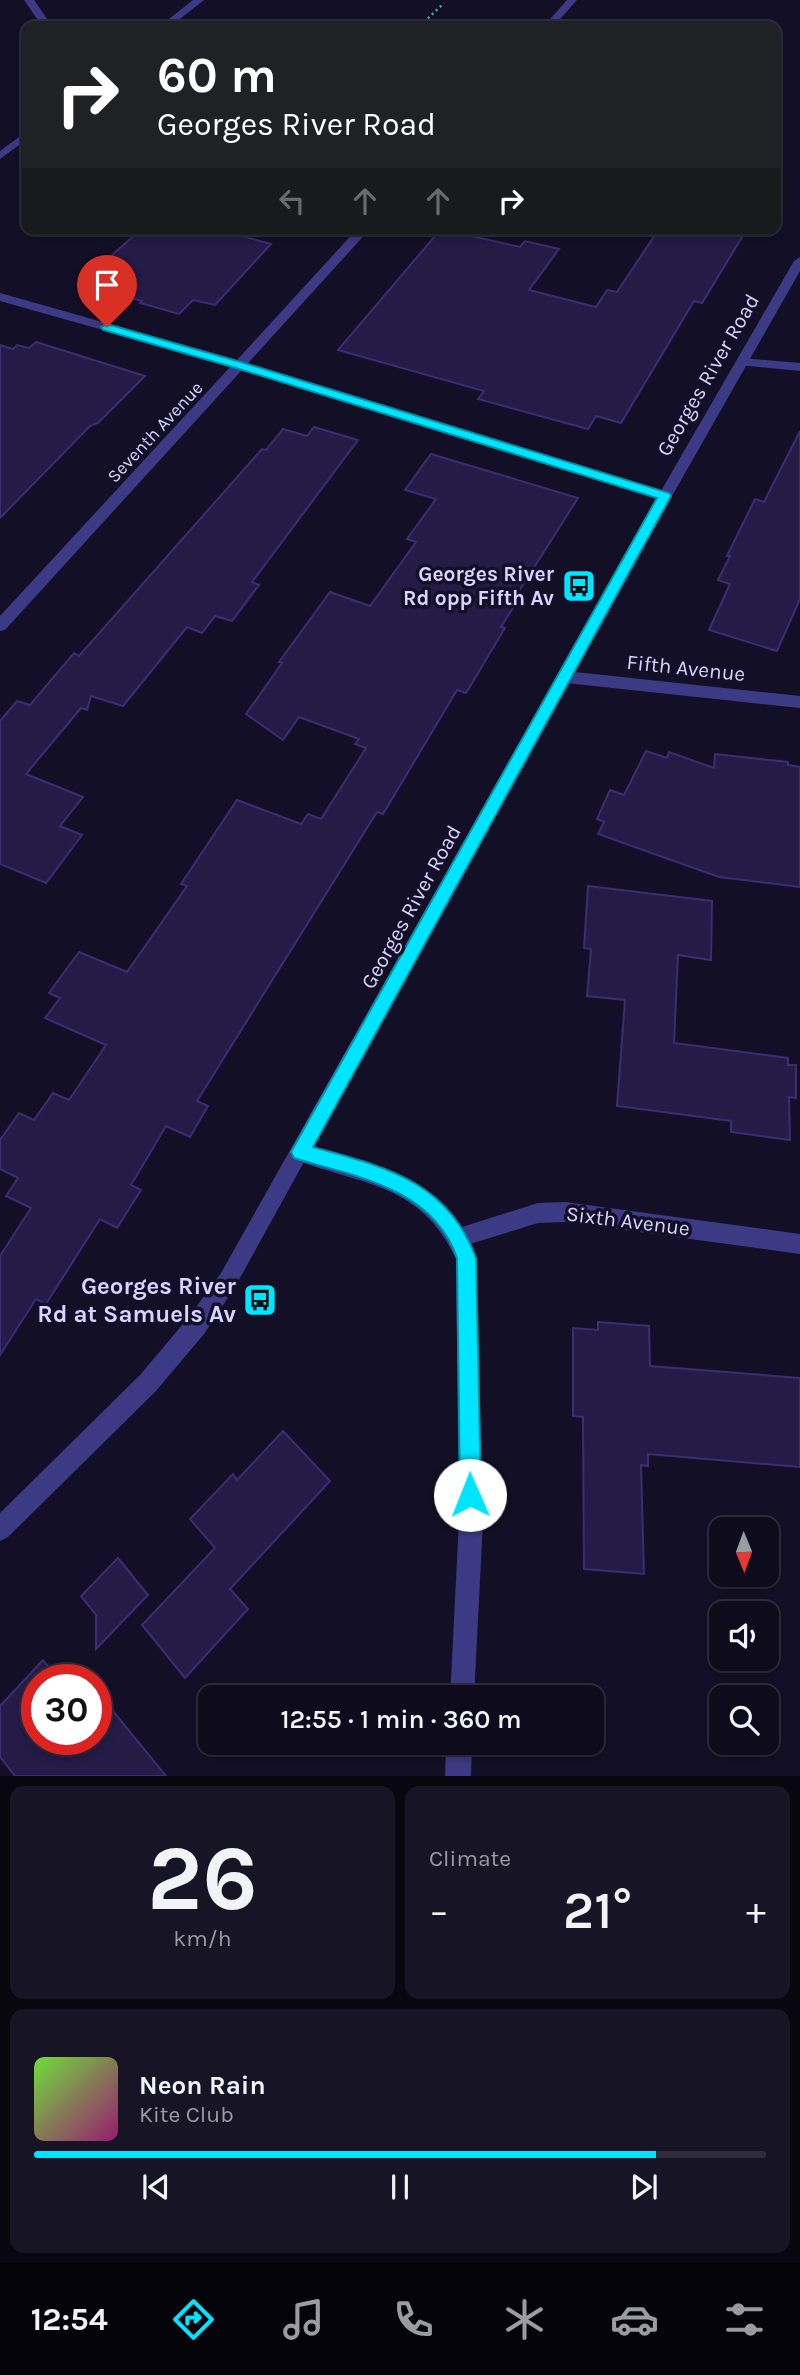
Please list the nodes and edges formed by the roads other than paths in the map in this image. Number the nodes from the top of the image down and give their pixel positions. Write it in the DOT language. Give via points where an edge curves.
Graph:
graph roads {
  1 [pos="29,0"];
  2 [pos="199,0"];
  3 [pos="572,0"];
  4 [pos="44,21"];
  5 [pos="172,21"];
  6 [pos="553,21"];
  7 [pos="21,139"];
  8 [pos="0,156"];
  9 [pos="359,235"];
  10 [pos="800,261"];
  11 [pos="0,297"];
  12 [pos="743,362"];
  13 [pos="240,365"];
  14 [pos="800,367"];
  15 [pos="665,496"];
  16 [pos="0,626"];
  17 [pos="566,677"];
  18 [pos="800,702"];
  19 [pos="300,1152"];
  20 [pos="459,1238"];
  21 [pos="800,1244"];
  22 [pos="0,1530"];
  23 [pos="463,1685"];
  24 [pos="459,1755"];
  25 [pos="458,1776"];
  1 -- 4 [label="street"];
  2 -- 5 [label="street"];
  3 -- 6 [label="street"];
  7 -- 8 [label="street"];
  9 -- 13 [label="street, Seventh Avenue"];
  10 -- 12 [label="street, Georges River Road"];
  11 -- 13 [label="street"];
  12 -- 14 [label="street"];
  12 -- 15 [label="street, Georges River Road"];
  13 -- 15 [label="street"];
  13 -- 16 [label="street, Seventh Avenue"];
  15 -- 17 [label="street, Georges River Road"];
  17 -- 18 [label="street, Fifth Avenue"];
  17 -- 19 [label="street, Georges River Road"];
  19 -- 20 [label="street" via="401,1184 425,1198"];
  19 -- 22 [label="street, Georges River Road" via="228,1280 196,1326 148,1383"];
  20 -- 21 [label="street, Sixth Avenue" via="538,1213 565,1212"];
  20 -- 23 [label="street" via="466,1258 471,1521"];
  24 -- 25 [label="street"];
}
